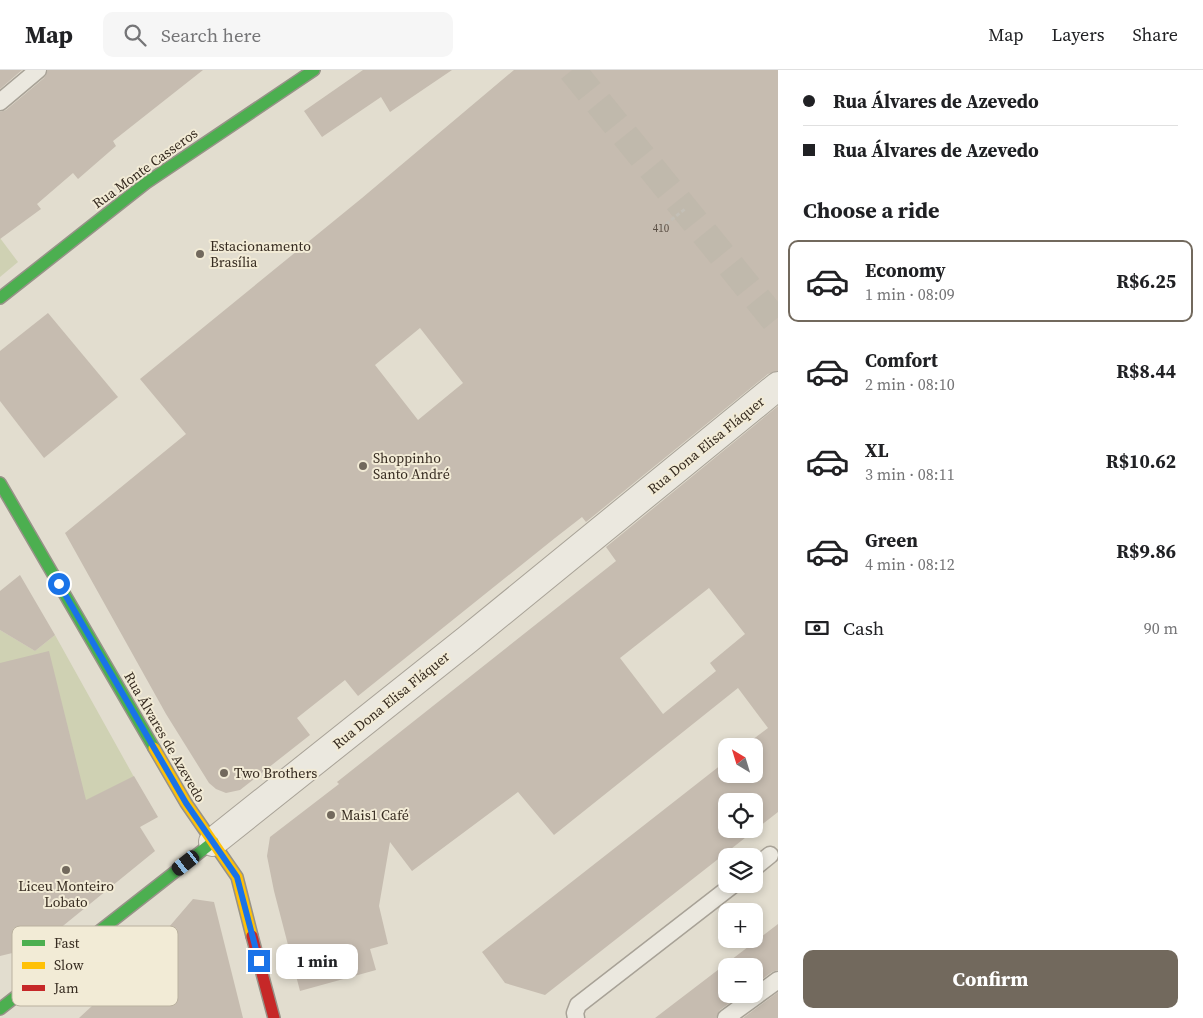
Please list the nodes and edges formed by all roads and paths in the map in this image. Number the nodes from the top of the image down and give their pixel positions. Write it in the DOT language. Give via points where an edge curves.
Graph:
graph roads {
  1 [pos="38,70"];
  2 [pos="314,70"];
  3 [pos="0,102"];
  4 [pos="685,209"];
  5 [pos="661,228"];
  6 [pos="0,298"];
  7 [pos="778,386"];
  8 [pos="0,482"];
  9 [pos="213,842"];
  10 [pos="770,855"];
  11 [pos="763,861"];
  12 [pos="722,893"];
  13 [pos="106,926"];
  14 [pos="778,980"];
  15 [pos="12,1000"];
  16 [pos="0,1009"];
  17 [pos="274,1018"];
  18 [pos="576,1018"];
  19 [pos="726,1018"];
  1 -- 3 [label="lane"];
  2 -- 6 [label="street, Rua Monte Casseros" via="146,183"];
  4 -- 5 [label="path"];
  7 -- 9 [label="street, Rua Dona Elisa Fláquer"];
  8 -- 9 [label="street, Rua Álvares de Azevedo" via="186,803"];
  9 -- 13 [label="street, Rua Dona Elisa Fláquer"];
  9 -- 17 [label="street, Rua Álvares de Azevedo" via="240,884"];
  10 -- 11 [label="lane"];
  12 -- 18 [label="lane" via="578,1006"];
  14 -- 19 [label="lane"];
  15 -- 16 [label="street, Rua Dona Elisa Fláquer"];
}
